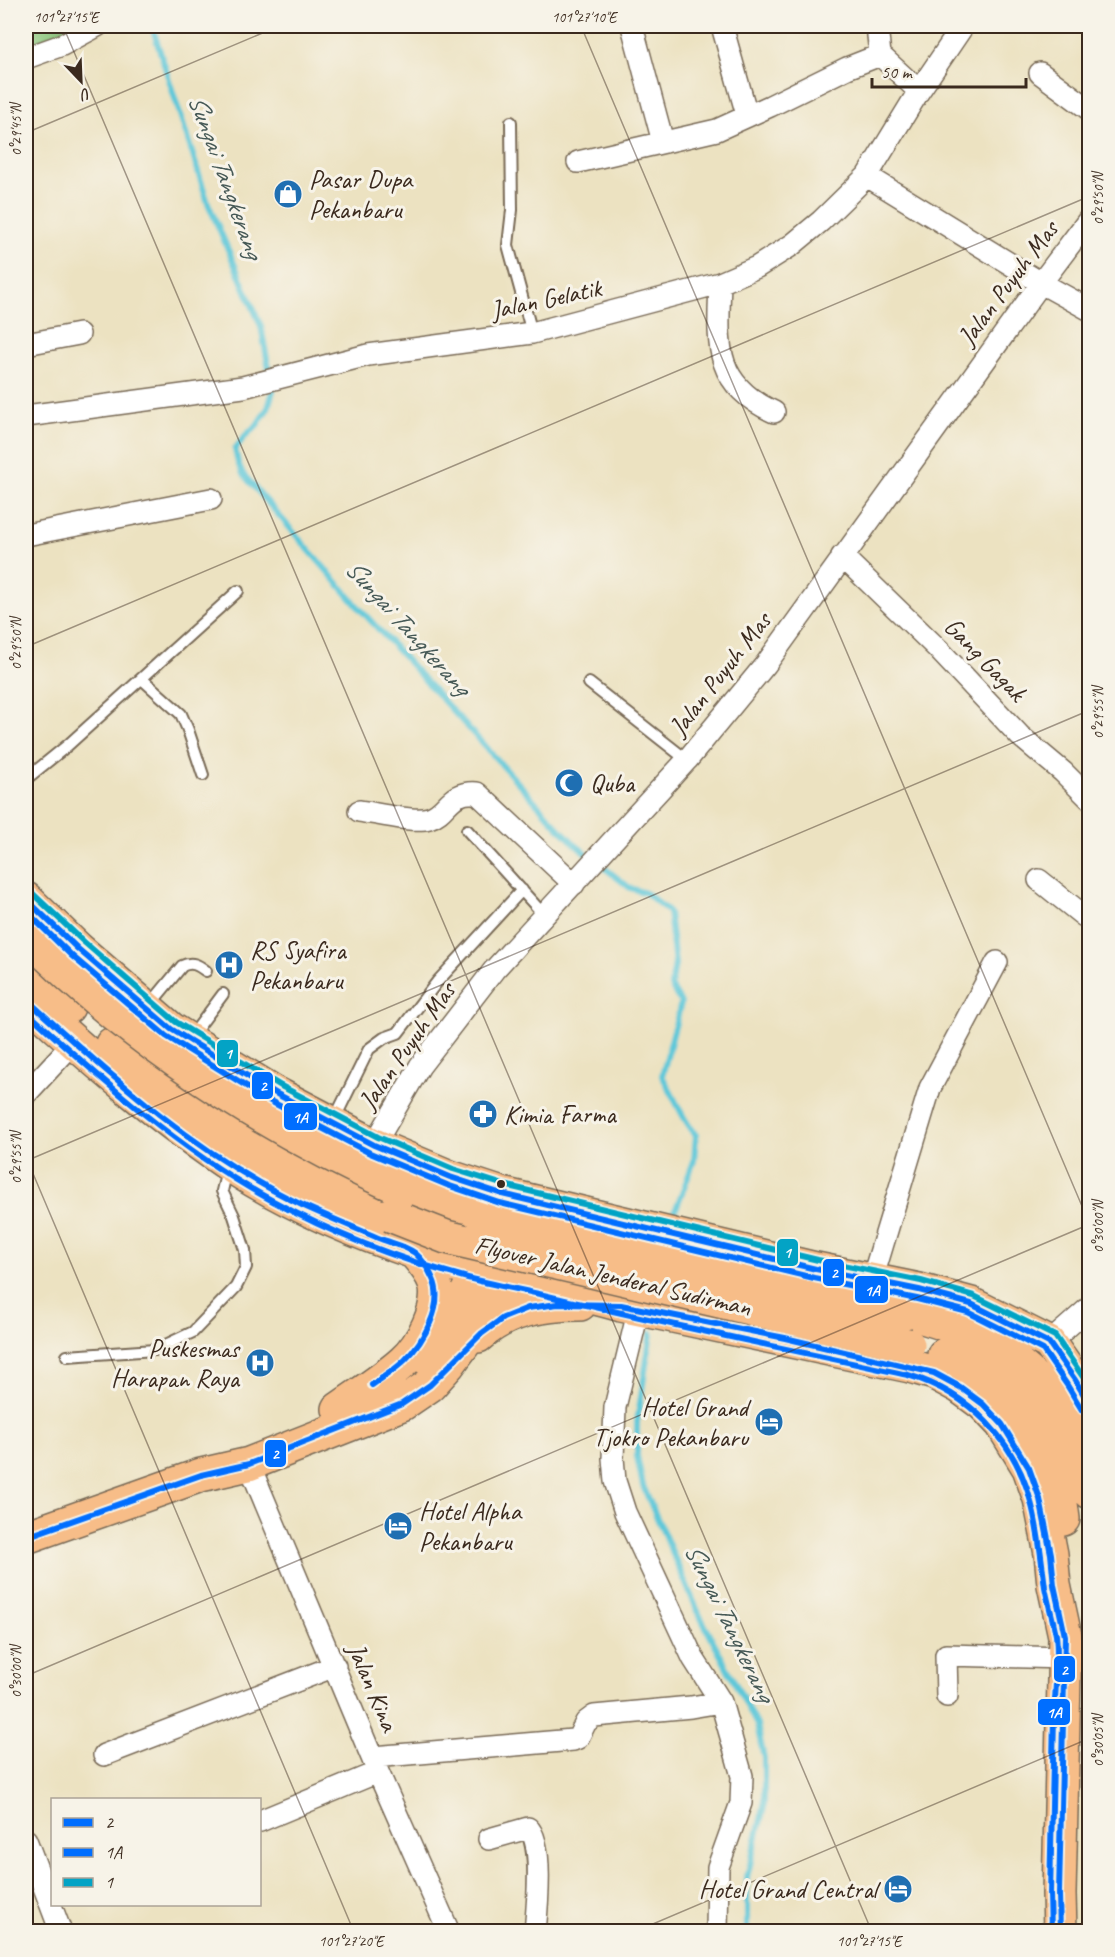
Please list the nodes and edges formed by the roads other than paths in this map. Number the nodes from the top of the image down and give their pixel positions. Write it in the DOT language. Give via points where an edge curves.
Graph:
graph roads {
  1 [pos="97,26"];
  2 [pos="632,26"];
  3 [pos="722,26"];
  4 [pos="877,26"];
  5 [pos="963,26"];
  6 [pos="880,55"];
  7 [pos="26,58"];
  8 [pos="1040,73"];
  9 [pos="919,91"];
  10 [pos="1089,110"];
  11 [pos="747,115"];
  12 [pos="511,122"];
  13 [pos="663,142"];
  14 [pos="578,162"];
  15 [pos="867,176"];
  16 [pos="1089,218"];
  17 [pos="720,283"];
  18 [pos="1041,283"];
  19 [pos="1089,310"];
  20 [pos="532,333"];
  21 [pos="79,334"];
  22 [pos="26,344"];
  23 [pos="774,412"];
  24 [pos="26,416"];
  25 [pos="211,499"];
  26 [pos="26,535"];
  27 [pos="842,556"];
  28 [pos="238,591"];
  29 [pos="142,679"];
  30 [pos="589,683"];
  31 [pos="687,760"];
  32 [pos="203,775"];
  33 [pos="26,779"];
  34 [pos="1089,799"];
  35 [pos="358,811"];
  36 [pos="467,830"];
  37 [pos="580,878"];
  38 [pos="1039,879"];
  39 [pos="522,890"];
  40 [pos="26,898"];
  41 [pos="545,915"];
  42 [pos="1089,921"];
  43 [pos="26,934"];
  44 [pos="997,962"];
  45 [pos="26,969"];
  46 [pos="206,970"];
  47 [pos="223,994"];
  48 [pos="26,999"];
  49 [pos="147,1009"];
  50 [pos="189,1040"];
  51 [pos="74,1042"];
  52 [pos="26,1094"];
  53 [pos="332,1123"];
  54 [pos="374,1145"];
  55 [pos="229,1164"];
  56 [pos="502,1194"];
  57 [pos="538,1203"];
  58 [pos="333,1220"];
  59 [pos="711,1244"];
  60 [pos="414,1252"];
  61 [pos="477,1270"];
  62 [pos="513,1278"];
  63 [pos="872,1280"];
  64 [pos="630,1307"];
  65 [pos="1089,1307"];
  66 [pos="690,1319"];
  67 [pos="1049,1343"];
  68 [pos="68,1356"];
  69 [pos="448,1365"];
  70 [pos="1089,1406"];
  71 [pos="339,1409"];
  72 [pos="249,1464"];
  73 [pos="201,1475"];
  74 [pos="1089,1492"];
  75 [pos="26,1537"];
  76 [pos="1067,1635"];
  77 [pos="334,1666"];
  78 [pos="947,1696"];
  79 [pos="721,1702"];
  80 [pos="104,1755"];
  81 [pos="376,1764"];
  82 [pos="261,1821"];
  83 [pos="489,1839"];
  84 [pos="26,1840"];
  85 [pos="51,1900"];
  86 [pos="53,1906"];
  87 [pos="61,1932"];
  88 [pos="449,1932"];
  89 [pos="536,1932"];
  90 [pos="717,1932"];
  91 [pos="1060,1932"];
  1 -- 7 [label="street"];
  2 -- 13 [label="street"];
  3 -- 11 [label="street"];
  4 -- 6 [label="street"];
  5 -- 9 [label="street, Jalan Gelatik"];
  6 -- 9 [label="street"];
  6 -- 11 [label="street"];
  8 -- 10 [label="street"];
  9 -- 15 [label="street, Jalan Gelatik"];
  11 -- 13 [label="street" via="717,130"];
  12 -- 20 [label="lane" via="512,210 508,244"];
  13 -- 14 [label="street"];
  15 -- 17 [label="street, Jalan Gelatik" via="792,245 757,267"];
  15 -- 18 [label="street"];
  16 -- 18 [label="street, Jalan Puyuh Mas"];
  17 -- 20 [label="street, Jalan Gelatik"];
  17 -- 23 [label="street" via="718,328 726,371 742,393"];
  18 -- 19 [label="street"];
  18 -- 27 [label="street, Jalan Puyuh Mas"];
  20 -- 24 [label="street, Jalan Gelatik" via="368,355 243,387"];
  21 -- 22 [label="street"];
  25 -- 26 [label="street"];
  27 -- 31 [label="street, Jalan Puyuh Mas" via="766,664"];
  27 -- 34 [label="street, Gang Gagak" via="939,649 1020,736"];
  28 -- 29 [label="lane"];
  29 -- 32 [label="lane" via="181,714"];
  29 -- 33 [label="lane"];
  30 -- 31 [label="lane"];
  31 -- 37 [label="street, Jalan Puyuh Mas"];
  35 -- 37 [label="street" via="429,818 456,796 477,793"];
  36 -- 39 [label="lane"];
  37 -- 41 [label="street, Jalan Puyuh Mas"];
  38 -- 42 [label="street"];
  39 -- 41 [label="lane"];
  39 -- 53 [label="lane" via="437,982 398,1033 369,1049"];
  40 -- 49 [label="main road"];
  41 -- 54 [label="street, Jalan Puyuh Mas" via="494,970 420,1066"];
  43 -- 74 [label="main road, Flyover Jalan Jenderal Sudirman, bridge" via="100,1001 199,1077 298,1138 404,1190 479,1213 904,1312 971,1334 1008,1356 1040,1383 1058,1405 1079,1450"];
  44 -- 63 [label="street" via="930,1088"];
  45 -- 76 [label="main road, Flyover Jalan Jenderal Sudirman, bridge" via="137,1066 209,1119 283,1166 371,1208 446,1237 908,1345 977,1371 1004,1390 1025,1412 1039,1431 1054,1465 1061,1497"];
  46 -- 49 [label="lane" via="196,963 182,966"];
  47 -- 50 [label="lane"];
  48 -- 51 [label="main road"];
  49 -- 50 [label="main road"];
  50 -- 53 [label="main road"];
  51 -- 52 [label="street"];
  51 -- 55 [label="main road" via="178,1128"];
  53 -- 54 [label="main road"];
  54 -- 56 [label="main road"];
  54 -- 58 [label="main road" via="385,1166 399,1178 399,1206 385,1219 366,1220 358,1216"];
  55 -- 58 [label="main road"];
  55 -- 68 [label="lane" via="222,1191 245,1250 246,1267 237,1287 193,1332 155,1350"];
  56 -- 57 [label="main road"];
  56 -- 61 [label="main road"];
  57 -- 59 [label="main road"];
  57 -- 62 [label="main road"];
  58 -- 60 [label="main road"];
  59 -- 63 [label="main road"];
  59 -- 66 [label="main road" via="683,1251 636,1242 623,1247 615,1259 620,1281 634,1289 673,1298"];
  60 -- 61 [label="main road"];
  60 -- 71 [label="main road" via="435,1282 436,1307 427,1328 404,1361"];
  61 -- 62 [label="main road"];
  61 -- 71 [label="main road" via="429,1358 398,1381"];
  62 -- 64 [label="main road"];
  62 -- 69 [label="main road"];
  63 -- 67 [label="main road" via="971,1304"];
  64 -- 66 [label="main road"];
  64 -- 69 [label="main road" via="558,1304 528,1308 503,1318"];
  64 -- 79 [label="street" via="615,1407 615,1480 625,1512 693,1658"];
  65 -- 67 [label="street"];
  66 -- 76 [label="main road" via="910,1366 952,1382 983,1404 1002,1424 1029,1468 1040,1499 1054,1585"];
  67 -- 70 [label="main road"];
  69 -- 72 [label="main road" via="430,1385 402,1404"];
  71 -- 73 [label="main road" via="242,1449"];
  72 -- 73 [label="main road"];
  72 -- 77 [label="street, Jalan Kina"];
  73 -- 75 [label="main road"];
  76 -- 78 [label="street" via="946,1655"];
  76 -- 91 [label="main road"];
  77 -- 80 [label="street"];
  77 -- 81 [label="street, Jalan Kina"];
  79 -- 81 [label="street" via="594,1716 573,1740"];
  79 -- 90 [label="street" via="742,1776 741,1803 718,1867"];
  81 -- 82 [label="street"];
  81 -- 88 [label="street, Jalan Kina"];
  83 -- 89 [label="street" via="528,1828 535,1837 539,1891"];
  84 -- 85 [label="street"];
  86 -- 87 [label="street"];
}
